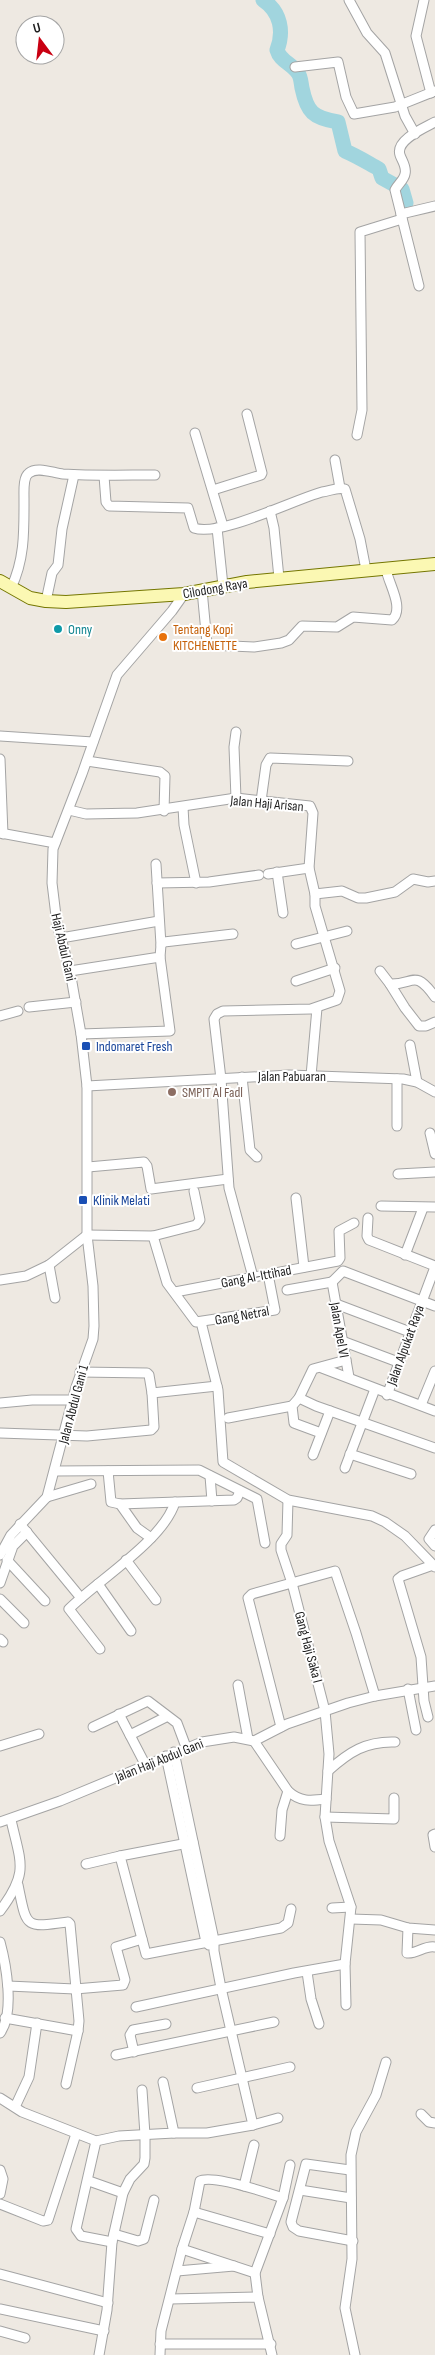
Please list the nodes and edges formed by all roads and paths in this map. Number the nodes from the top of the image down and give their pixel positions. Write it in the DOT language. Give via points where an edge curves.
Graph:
graph roads {
  1 [pos="349,0"];
  2 [pos="424,0"];
  3 [pos="295,67"];
  4 [pos="433,92"];
  5 [pos="399,105"];
  6 [pos="435,122"];
  7 [pos="414,134"];
  8 [pos="435,206"];
  9 [pos="402,217"];
  10 [pos="419,286"];
  11 [pos="247,414"];
  12 [pos="195,433"];
  13 [pos="357,435"];
  14 [pos="335,460"];
  15 [pos="74,475"];
  16 [pos="155,475"];
  17 [pos="104,476"];
  18 [pos="340,488"];
  19 [pos="213,490"];
  20 [pos="270,511"];
  21 [pos="220,527"];
  22 [pos="435,564"];
  23 [pos="386,569"];
  24 [pos="366,570"];
  25 [pos="279,578"];
  26 [pos="5,585"];
  27 [pos="224,586"];
  28 [pos="202,590"];
  29 [pos="184,594"];
  30 [pos="46,601"];
  31 [pos="236,732"];
  32 [pos="0,736"];
  33 [pos="93,742"];
  34 [pos="0,759"];
  35 [pos="87,761"];
  36 [pos="348,761"];
  37 [pos="236,798"];
  38 [pos="261,800"];
  39 [pos="183,807"];
  40 [pos="69,810"];
  41 [pos="164,811"];
  42 [pos="1,834"];
  43 [pos="55,843"];
  44 [pos="156,864"];
  45 [pos="309,868"];
  46 [pos="268,874"];
  47 [pos="435,881"];
  48 [pos="196,883"];
  49 [pos="157,884"];
  50 [pos="315,894"];
  51 [pos="284,913"];
  52 [pos="159,921"];
  53 [pos="347,931"];
  54 [pos="233,934"];
  55 [pos="325,937"];
  56 [pos="61,938"];
  57 [pos="296,944"];
  58 [pos="161,945"];
  59 [pos="160,958"];
  60 [pos="335,968"];
  61 [pos="380,970"];
  62 [pos="70,971"];
  63 [pos="296,981"];
  64 [pos="390,984"];
  65 [pos="435,997"];
  66 [pos="76,1002"];
  67 [pos="29,1006"];
  68 [pos="317,1008"];
  69 [pos="18,1011"];
  70 [pos="0,1016"];
  71 [pos="435,1022"];
  72 [pos="81,1034"];
  73 [pos="410,1045"];
  74 [pos="311,1076"];
  75 [pos="242,1077"];
  76 [pos="221,1079"];
  77 [pos="397,1079"];
  78 [pos="416,1082"];
  79 [pos="87,1086"];
  80 [pos="435,1092"];
  81 [pos="397,1126"];
  82 [pos="430,1133"];
  83 [pos="435,1154"];
  84 [pos="257,1157"];
  85 [pos="88,1167"];
  86 [pos="435,1172"];
  87 [pos="398,1174"];
  88 [pos="228,1179"];
  89 [pos="194,1190"];
  90 [pos="296,1198"];
  91 [pos="381,1206"];
  92 [pos="435,1207"];
  93 [pos="423,1208"];
  94 [pos="368,1218"];
  95 [pos="354,1222"];
  96 [pos="87,1235"];
  97 [pos="152,1236"];
  98 [pos="405,1255"];
  99 [pos="49,1265"];
  100 [pos="304,1267"];
  101 [pos="435,1267"];
  102 [pos="268,1274"];
  103 [pos="253,1277"];
  104 [pos="0,1280"];
  105 [pos="332,1282"];
  106 [pos="287,1290"];
  107 [pos="175,1292"];
  108 [pos="55,1298"];
  109 [pos="422,1300"];
  110 [pos="336,1304"];
  111 [pos="435,1306"];
  112 [pos="201,1322"];
  113 [pos="410,1332"];
  114 [pos="342,1341"];
  115 [pos="346,1360"];
  116 [pos="398,1362"];
  117 [pos="322,1368"];
  118 [pos="435,1371"];
  119 [pos="80,1372"];
  120 [pos="349,1377"];
  121 [pos="217,1386"];
  122 [pos="375,1389"];
  123 [pos="152,1393"];
  124 [pos="387,1395"];
  125 [pos="299,1398"];
  126 [pos="73,1400"];
  127 [pos="0,1403"];
  128 [pos="421,1405"];
  129 [pos="292,1406"];
  130 [pos="330,1411"];
  131 [pos="435,1411"];
  132 [pos="228,1418"];
  133 [pos="363,1421"];
  134 [pos="0,1433"];
  135 [pos="321,1434"];
  136 [pos="63,1436"];
  137 [pos="435,1448"];
  138 [pos="350,1454"];
  139 [pos="314,1455"];
  140 [pos="344,1468"];
  141 [pos="55,1471"];
  142 [pos="108,1471"];
  143 [pos="410,1474"];
  144 [pos="210,1476"];
  145 [pos="91,1484"];
  146 [pos="240,1491"];
  147 [pos="47,1497"];
  148 [pos="288,1500"];
  149 [pos="212,1501"];
  150 [pos="174,1502"];
  151 [pos="120,1504"];
  152 [pos="20,1524"];
  153 [pos="435,1530"];
  154 [pos="26,1532"];
  155 [pos="151,1538"];
  156 [pos="265,1543"];
  157 [pos="435,1546"];
  158 [pos="4,1558"];
  159 [pos="126,1560"];
  160 [pos="434,1566"];
  161 [pos="0,1583"];
  162 [pos="292,1583"];
  163 [pos="98,1584"];
  164 [pos="81,1598"];
  165 [pos="0,1599"];
  166 [pos="156,1600"];
  167 [pos="45,1601"];
  168 [pos="24,1623"];
  169 [pos="131,1631"];
  170 [pos="100,1650"];
  171 [pos="238,1685"];
  172 [pos="435,1686"];
  173 [pos="424,1687"];
  174 [pos="408,1689"];
  175 [pos="375,1696"];
  176 [pos="325,1711"];
  177 [pos="119,1714"];
  178 [pos="166,1717"];
  179 [pos="428,1717"];
  180 [pos="93,1727"];
  181 [pos="282,1727"];
  182 [pos="416,1730"];
  183 [pos="39,1734"];
  184 [pos="130,1735"];
  185 [pos="251,1740"];
  186 [pos="395,1742"];
  187 [pos="0,1746"];
  188 [pos="186,1747"];
  189 [pos="170,1754"];
  190 [pos="145,1764"];
  191 [pos="328,1771"];
  192 [pos="288,1791"];
  193 [pos="394,1798"];
  194 [pos="326,1799"];
  195 [pos="325,1817"];
  196 [pos="3,1821"];
  197 [pos="435,1834"];
  198 [pos="280,1836"];
  199 [pos="189,1843"];
  200 [pos="435,1847"];
  201 [pos="120,1856"];
  202 [pos="86,1864"];
  203 [pos="18,1885"];
  204 [pos="351,1907"];
  205 [pos="332,1908"];
  206 [pos="291,1909"];
  207 [pos="0,1912"];
  208 [pos="351,1919"];
  209 [pos="408,1928"];
  210 [pos="435,1930"];
  211 [pos="142,1939"];
  212 [pos="210,1941"];
  213 [pos="0,1942"];
  214 [pos="435,1947"];
  215 [pos="345,1964"];
  216 [pos="307,1972"];
  217 [pos="8,1986"];
  218 [pos="75,1988"];
  219 [pos="221,1988"];
  220 [pos="346,2005"];
  221 [pos="136,2006"];
  222 [pos="5,2018"];
  223 [pos="274,2022"];
  224 [pos="37,2023"];
  225 [pos="166,2024"];
  226 [pos="319,2024"];
  227 [pos="78,2031"];
  228 [pos="232,2032"];
  229 [pos="0,2033"];
  230 [pos="134,2052"];
  231 [pos="116,2055"];
  232 [pos="386,2062"];
  233 [pos="290,2067"];
  234 [pos="243,2079"];
  235 [pos="163,2082"];
  236 [pos="66,2084"];
  237 [pos="197,2088"];
  238 [pos="142,2090"];
  239 [pos="0,2098"];
  240 [pos="15,2107"];
  241 [pos="421,2114"];
  242 [pos="278,2118"];
  243 [pos="435,2123"];
  244 [pos="253,2125"];
  245 [pos="174,2133"];
  246 [pos="76,2134"];
  247 [pos="145,2135"];
  248 [pos="96,2141"];
  249 [pos="254,2145"];
  250 [pos="290,2165"];
  251 [pos="0,2170"];
  252 [pos="350,2170"];
  253 [pos="88,2181"];
  254 [pos="244,2186"];
  255 [pos="300,2190"];
  256 [pos="123,2193"];
  257 [pos="0,2194"];
  258 [pos="283,2198"];
  259 [pos="351,2198"];
  260 [pos="154,2200"];
  261 [pos="0,2204"];
  262 [pos="194,2212"];
  263 [pos="270,2234"];
  264 [pos="113,2238"];
  265 [pos="353,2241"];
  266 [pos="182,2249"];
  267 [pos="237,2266"];
  268 [pos="177,2271"];
  269 [pos="255,2273"];
  270 [pos="0,2274"];
  271 [pos="258,2297"];
  272 [pos="170,2299"];
  273 [pos="108,2303"];
  274 [pos="0,2309"];
  275 [pos="0,2331"];
  276 [pos="104,2331"];
  277 [pos="25,2338"];
  278 [pos="160,2344"];
  279 [pos="271,2344"];
  280 [pos="100,2355"];
  281 [pos="160,2355"];
  282 [pos="272,2355"];
  283 [pos="355,2355"];
  1 -- 5 [label="street" via="367,33 385,53"];
  2 -- 4 [label="street" via="416,36"];
  3 -- 5 [label="street" via="338,62 346,97 354,114"];
  4 -- 5 [label="street"];
  5 -- 7 [label="street"];
  6 -- 7 [label="street"];
  7 -- 9 [label="street" via="400,146 399,151 406,168 397,187"];
  8 -- 9 [label="street"];
  9 -- 10 [label="street"];
  9 -- 13 [label="street" via="360,232 362,410"];
  11 -- 19 [label="street" via="262,473"];
  12 -- 19 [label="street"];
  14 -- 18 [label="street"];
  15 -- 17 [label="street"];
  15 -- 26 [label="street" via="38,470 27,474 24,546 18,574"];
  15 -- 30 [label="street" via="58,565 52,573"];
  16 -- 17 [label="street"];
  17 -- 21 [label="street" via="109,506 188,508 194,528"];
  18 -- 20 [label="street"];
  18 -- 24 [label="street" via="345,489"];
  19 -- 21 [label="street"];
  20 -- 21 [label="street"];
  20 -- 25 [label="street"];
  21 -- 27 [label="street"];
  22 -- 23 [label="street, Cilodong Raya"];
  23 -- 24 [label="street, Cilodong Raya"];
  23 -- 28 [label="street" via="397,608 392,620 353,617 337,627 302,626 285,642 254,647 207,643"];
  24 -- 25 [label="street, Cilodong Raya"];
  25 -- 27 [label="street, Cilodong Raya"];
  26 -- 30 [label="street, Cilodong Raya" via="30,598"];
  27 -- 28 [label="street, Cilodong Raya"];
  28 -- 29 [label="street, Cilodong Raya"];
  29 -- 30 [label="street, Cilodong Raya"];
  29 -- 33 [label="street, Haji Abdul Gani" via="116,675"];
  31 -- 37 [label="street"];
  32 -- 33 [label="street"];
  33 -- 35 [label="street, Haji Abdul Gani"];
  34 -- 42 [label="street"];
  35 -- 40 [label="street, Haji Abdul Gani"];
  35 -- 41 [label="street" via="160,772 164,776"];
  36 -- 38 [label="street" via="270,758"];
  37 -- 38 [label="street, Jalan Haji Arisan"];
  37 -- 39 [label="street, Jalan Haji Arisan"];
  38 -- 45 [label="street, Jalan Haji Arisan" via="312,808"];
  39 -- 41 [label="street, Jalan Haji Arisan"];
  39 -- 48 [label="street"];
  40 -- 41 [label="street, Jalan Haji Arisan" via="96,815"];
  40 -- 43 [label="street, Haji Abdul Gani"];
  42 -- 43 [label="street"];
  43 -- 56 [label="street, Haji Abdul Gani" via="52,883"];
  44 -- 49 [label="street"];
  45 -- 46 [label="street"];
  45 -- 50 [label="street, Jalan Haji Arisan"];
  46 -- 48 [label="street"];
  46 -- 51 [label="street"];
  47 -- 50 [label="street" via="413,878 395,892 361,898 342,891"];
  48 -- 49 [label="street"];
  49 -- 52 [label="street"];
  50 -- 55 [label="street, Jalan Haji Arisan" via="315,906"];
  52 -- 56 [label="street"];
  52 -- 58 [label="street"];
  53 -- 55 [label="street"];
  54 -- 58 [label="street" via="164,942"];
  55 -- 57 [label="street"];
  55 -- 60 [label="street, Jalan Haji Arisan"];
  56 -- 62 [label="street, Haji Abdul Gani"];
  58 -- 59 [label="street"];
  59 -- 62 [label="street"];
  59 -- 72 [label="street" via="170,1032"];
  60 -- 63 [label="street"];
  60 -- 68 [label="street, Jalan Haji Arisan" via="340,996"];
  61 -- 64 [label="street"];
  62 -- 66 [label="street, Haji Abdul Gani"];
  64 -- 65 [label="street" via="418,980"];
  64 -- 71 [label="street" via="419,1026"];
  66 -- 67 [label="street"];
  66 -- 72 [label="street, Haji Abdul Gani"];
  68 -- 74 [label="street"];
  68 -- 76 [label="street" via="223,1011 216,1014 213,1026"];
  69 -- 70 [label="street"];
  72 -- 79 [label="street, Haji Abdul Gani"];
  73 -- 78 [label="street"];
  74 -- 75 [label="street, Jalan Pabuaran"];
  74 -- 77 [label="street, Jalan Pabuaran"];
  75 -- 76 [label="street, Jalan Pabuaran"];
  75 -- 84 [label="street" via="250,1150"];
  76 -- 79 [label="street, Jalan Pabuaran"];
  76 -- 88 [label="street"];
  77 -- 78 [label="street, Jalan Pabuaran"];
  77 -- 81 [label="street"];
  78 -- 80 [label="street, Jalan Pabuaran"];
  79 -- 85 [label="street, Haji Abdul Gani"];
  82 -- 83 [label="street"];
  85 -- 88 [label="street" via="144,1162 151,1189"];
  85 -- 96 [label="street, Haji Abdul Gani"];
  86 -- 87 [label="street"];
  88 -- 103 [label="street"];
  89 -- 97 [label="street" via="200,1222"];
  90 -- 100 [label="street"];
  91 -- 93 [label="street"];
  92 -- 93 [label="street"];
  93 -- 98 [label="street"];
  94 -- 98 [label="street" via="369,1240"];
  95 -- 100 [label="street, Gang Al-Ittihad" via="339,1231 338,1261"];
  96 -- 97 [label="street"];
  96 -- 99 [label="street"];
  96 -- 119 [label="street, Jalan Abdul Gani 1" via="94,1326 93,1339"];
  97 -- 107 [label="street" via="167,1283"];
  98 -- 101 [label="street"];
  99 -- 104 [label="street" via="26,1276"];
  99 -- 108 [label="street"];
  100 -- 102 [label="street, Gang Al-Ittihad"];
  101 -- 109 [label="street, Jalan Alpukat Raya"];
  102 -- 103 [label="street, Gang Al-Ittihad"];
  102 -- 112 [label="street, Gang Netral" via="275,1310"];
  103 -- 107 [label="street, Gang Al-Ittihad"];
  105 -- 106 [label="street"];
  105 -- 109 [label="street" via="343,1271"];
  105 -- 110 [label="street, Jalan Apel VI"];
  107 -- 112 [label="street" via="194,1322"];
  109 -- 111 [label="street"];
  109 -- 113 [label="street, Jalan Alpukat Raya"];
  110 -- 113 [label="street"];
  110 -- 114 [label="street, Jalan Apel VI"];
  112 -- 121 [label="street"];
  113 -- 116 [label="street, Jalan Alpukat Raya"];
  114 -- 115 [label="street, Jalan Apel VI"];
  114 -- 116 [label="street"];
  115 -- 117 [label="street"];
  115 -- 120 [label="street, Jalan Apel VI"];
  116 -- 124 [label="street, Jalan Alpukat Raya"];
  117 -- 120 [label="street"];
  117 -- 125 [label="street" via="312,1369"];
  118 -- 128 [label="street"];
  119 -- 123 [label="street" via="147,1373"];
  119 -- 126 [label="street, Jalan Abdul Gani 1"];
  120 -- 122 [label="street"];
  121 -- 123 [label="street"];
  121 -- 148 [label="street" via="222,1462"];
  122 -- 124 [label="street"];
  122 -- 133 [label="street"];
  123 -- 136 [label="street" via="155,1420 151,1430"];
  124 -- 128 [label="street"];
  125 -- 129 [label="street"];
  125 -- 130 [label="street"];
  126 -- 127 [label="street"];
  126 -- 136 [label="street, Jalan Abdul Gani 1"];
  128 -- 131 [label="street"];
  129 -- 132 [label="street"];
  129 -- 135 [label="street" via="294,1423"];
  130 -- 133 [label="street"];
  130 -- 135 [label="street"];
  133 -- 137 [label="street"];
  133 -- 138 [label="street"];
  134 -- 136 [label="street"];
  135 -- 139 [label="street"];
  136 -- 141 [label="street, Jalan Abdul Gani 1"];
  138 -- 140 [label="street"];
  138 -- 143 [label="street"];
  141 -- 142 [label="street"];
  141 -- 147 [label="street, Jalan Abdul Gani 1"];
  142 -- 144 [label="street" via="196,1470"];
  142 -- 151 [label="street" via="111,1502"];
  144 -- 146 [label="street"];
  144 -- 149 [label="street"];
  145 -- 147 [label="street"];
  146 -- 149 [label="street" via="234,1500"];
  146 -- 156 [label="street" via="256,1499"];
  147 -- 152 [label="street, Jalan Abdul Gani 1"];
  148 -- 160 [label="street" via="372,1516 405,1536"];
  148 -- 162 [label="street, Gang Haji Saka I" via="287,1535 280,1547"];
  149 -- 150 [label="street"];
  150 -- 151 [label="street"];
  150 -- 155 [label="street" via="169,1516"];
  151 -- 155 [label="street" via="137,1528"];
  152 -- 154 [label="street"];
  152 -- 158 [label="street, Jalan Abdul Gani 1" via="5,1544"];
  153 -- 157 [label="street" via="429,1540"];
  154 -- 158 [label="street"];
  154 -- 164 [label="street"];
  155 -- 159 [label="street"];
  158 -- 161 [label="street"];
  158 -- 167 [label="street"];
  159 -- 163 [label="street"];
  159 -- 166 [label="street"];
  160 -- 173 [label="street" via="398,1579 421,1657"];
  162 -- 175 [label="street" via="335,1571"];
  162 -- 176 [label="street, Gang Haji Saka I"];
  162 -- 181 [label="street" via="248,1598"];
  163 -- 164 [label="street"];
  163 -- 169 [label="street"];
  164 -- 170 [label="street" via="69,1611"];
  165 -- 168 [label="street"];
  171 -- 185 [label="street"];
  172 -- 173 [label="street, Jalan Haji Abdul Gani"];
  173 -- 174 [label="street, Jalan Haji Abdul Gani"];
  173 -- 179 [label="street"];
  174 -- 175 [label="street, Jalan Haji Abdul Gani"];
  174 -- 182 [label="street"];
  175 -- 176 [label="street, Jalan Haji Abdul Gani"];
  176 -- 181 [label="street, Jalan Haji Abdul Gani"];
  176 -- 191 [label="street, Gang Haji Saka I"];
  177 -- 178 [label="street" via="148,1701"];
  177 -- 180 [label="street"];
  177 -- 184 [label="street"];
  178 -- 184 [label="street"];
  178 -- 188 [label="street" via="177,1723"];
  181 -- 185 [label="street, Jalan Haji Abdul Gani"];
  183 -- 187 [label="street"];
  184 -- 190 [label="street"];
  185 -- 188 [label="street, Jalan Haji Abdul Gani" via="220,1738"];
  185 -- 192 [label="street"];
  186 -- 191 [label="street" via="372,1742"];
  188 -- 189 [label="street, Jalan Haji Abdul Gani"];
  189 -- 190 [label="street, Jalan Haji Abdul Gani"];
  189 -- 199 [label="street"];
  190 -- 196 [label="street, Jalan Haji Abdul Gani"];
  191 -- 194 [label="street, Gang Haji Saka I"];
  192 -- 194 [label="street" via="303,1801"];
  192 -- 198 [label="street" via="282,1810"];
  193 -- 195 [label="street" via="394,1819"];
  194 -- 195 [label="street, Gang Haji Saka I"];
  195 -- 204 [label="street, Gang Haji Saka I" via="329,1840"];
  196 -- 203 [label="street" via="21,1863"];
  197 -- 200 [label="street"];
  199 -- 201 [label="street"];
  199 -- 212 [label="street"];
  201 -- 202 [label="street"];
  201 -- 211 [label="street"];
  203 -- 207 [label="street"];
  203 -- 218 [label="street" via="29,1923 70,1924"];
  204 -- 205 [label="street"];
  204 -- 208 [label="street, Gang Haji Saka I"];
  206 -- 212 [label="street" via="288,1923 281,1928"];
  208 -- 209 [label="street" via="381,1920"];
  208 -- 215 [label="street, Gang Haji Saka I"];
  209 -- 210 [label="street"];
  209 -- 214 [label="street" via="407,1953"];
  211 -- 212 [label="street" via="147,1955"];
  211 -- 218 [label="street" via="116,1948 125,1980 123,1985"];
  212 -- 219 [label="street"];
  213 -- 217 [label="street"];
  215 -- 216 [label="street"];
  215 -- 220 [label="street, Gang Haji Saka I"];
  216 -- 219 [label="street"];
  216 -- 226 [label="street"];
  217 -- 218 [label="street"];
  217 -- 222 [label="street"];
  218 -- 227 [label="street"];
  219 -- 221 [label="street"];
  219 -- 228 [label="street"];
  222 -- 224 [label="street"];
  222 -- 229 [label="street"];
  223 -- 228 [label="street"];
  224 -- 227 [label="street"];
  224 -- 240 [label="street" via="29,2077"];
  225 -- 230 [label="street" via="133,2030 130,2035"];
  227 -- 236 [label="street"];
  228 -- 230 [label="street"];
  228 -- 234 [label="street"];
  230 -- 231 [label="street"];
  232 -- 252 [label="street" via="374,2100 356,2132"];
  233 -- 234 [label="street"];
  234 -- 237 [label="street"];
  234 -- 244 [label="street"];
  235 -- 245 [label="street"];
  238 -- 247 [label="street"];
  239 -- 240 [label="street"];
  240 -- 246 [label="street"];
  241 -- 243 [label="street"];
  242 -- 244 [label="street"];
  244 -- 245 [label="street" via="208,2133"];
  245 -- 247 [label="street"];
  246 -- 248 [label="street"];
  246 -- 261 [label="street" via="48,2220 43,2222"];
  247 -- 248 [label="street"];
  247 -- 256 [label="street" via="144,2164 130,2179"];
  248 -- 253 [label="street"];
  249 -- 254 [label="street"];
  250 -- 258 [label="street"];
  251 -- 257 [label="street" via="3,2179"];
  252 -- 255 [label="street" via="306,2164"];
  252 -- 259 [label="street"];
  253 -- 256 [label="street"];
  253 -- 264 [label="street" via="77,2231 81,2236"];
  254 -- 258 [label="street"];
  254 -- 262 [label="street" via="200,2180"];
  255 -- 259 [label="street"];
  255 -- 265 [label="street" via="291,2222 293,2228"];
  256 -- 264 [label="street"];
  258 -- 263 [label="street"];
  259 -- 265 [label="street"];
  260 -- 264 [label="street" via="144,2239"];
  262 -- 263 [label="street"];
  262 -- 266 [label="street"];
  263 -- 269 [label="street"];
  264 -- 273 [label="street"];
  265 -- 283 [label="street" via="345,2308"];
  266 -- 267 [label="street"];
  266 -- 268 [label="street"];
  267 -- 268 [label="street"];
  267 -- 269 [label="street"];
  268 -- 272 [label="street"];
  269 -- 271 [label="street"];
  270 -- 273 [label="street"];
  271 -- 272 [label="street"];
  271 -- 279 [label="street"];
  272 -- 278 [label="street"];
  273 -- 276 [label="street"];
  274 -- 276 [label="street"];
  275 -- 277 [label="street"];
  276 -- 280 [label="street"];
  278 -- 279 [label="street"];
  278 -- 281 [label="street"];
  279 -- 282 [label="street"];
}
